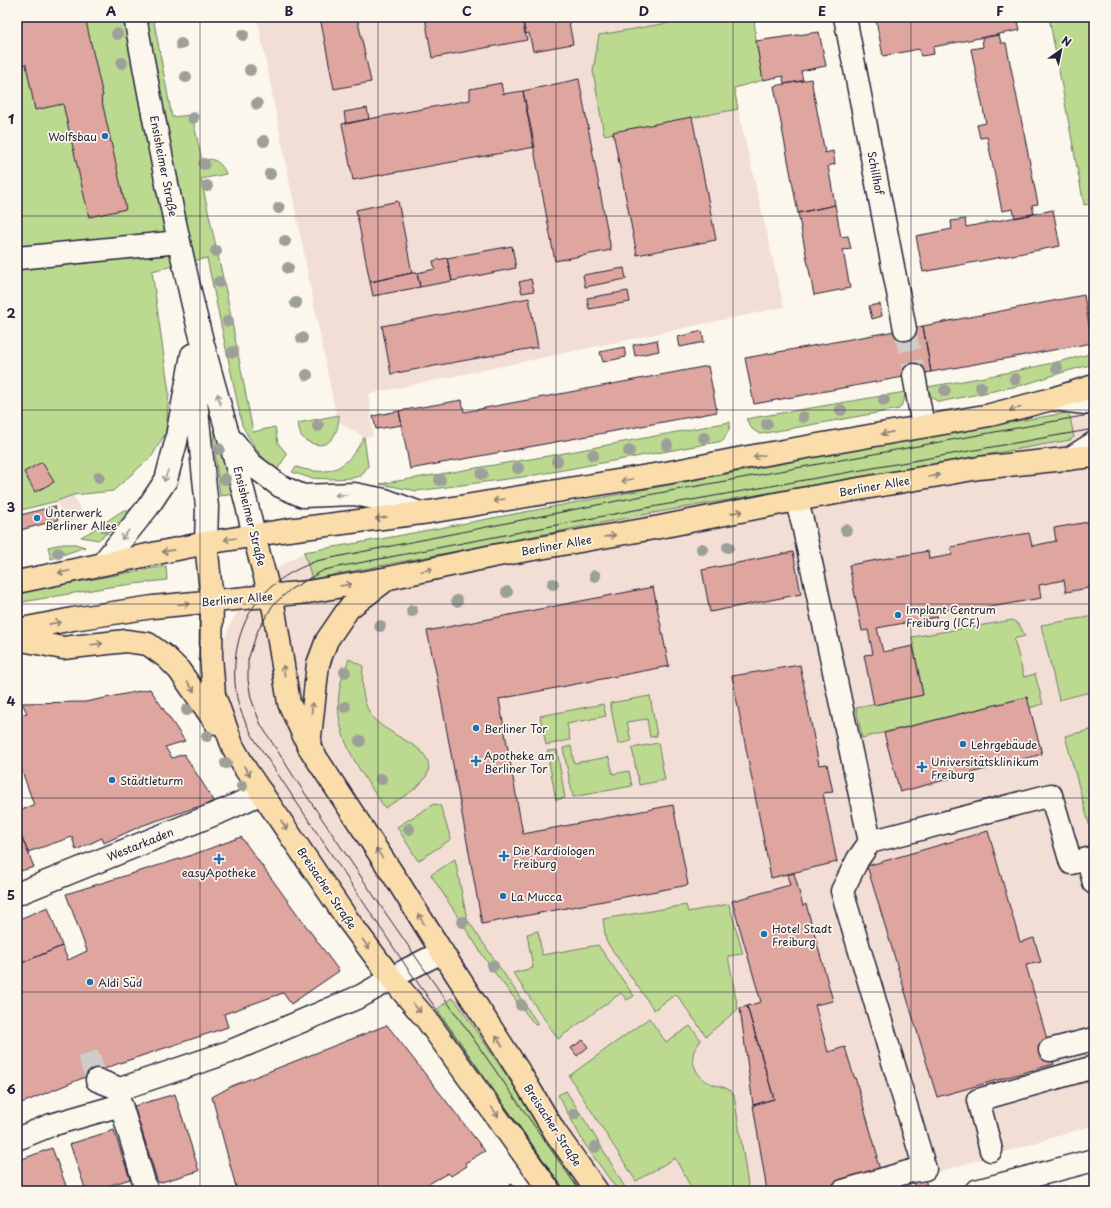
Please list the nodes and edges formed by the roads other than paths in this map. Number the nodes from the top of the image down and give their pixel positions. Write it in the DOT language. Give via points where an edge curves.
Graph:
graph roads {
  1 [pos="135,17"];
  2 [pos="846,17"];
  3 [pos="179,242"];
  4 [pos="18,258"];
  5 [pos="196,314"];
  6 [pos="905,329"];
  7 [pos="192,355"];
  8 [pos="914,375"];
  9 [pos="1094,386"];
  10 [pos="1052,398"];
  11 [pos="1094,404"];
  12 [pos="923,426"];
  13 [pos="229,436"];
  14 [pos="1094,442"];
  15 [pos="1094,456"];
  16 [pos="1069,458"];
  17 [pos="796,500"];
  18 [pos="420,513"];
  19 [pos="254,536"];
  20 [pos="206,543"];
  21 [pos="102,564"];
  22 [pos="389,578"];
  23 [pos="17,582"];
  24 [pos="270,596"];
  25 [pos="212,601"];
  26 [pos="17,630"];
  27 [pos="17,639"];
  28 [pos="233,747"];
  29 [pos="309,747"];
  30 [pos="262,793"];
  31 [pos="870,842"];
  32 [pos="1091,858"];
  33 [pos="1094,883"];
  34 [pos="17,894"];
  35 [pos="442,952"];
  36 [pos="392,979"];
  37 [pos="1094,1039"];
  38 [pos="1050,1050"];
  39 [pos="1094,1067"];
  40 [pos="97,1080"];
  41 [pos="17,1139"];
  42 [pos="991,1150"];
  43 [pos="1094,1160"];
  44 [pos="146,1189"];
  45 [pos="550,1191"];
  46 [pos="597,1191"];
  47 [pos="844,1191"];
  48 [pos="976,1191"];
  1 -- 3 [label="street, Ensisheimer Straße"];
  2 -- 6 [label="street, Schillhof"];
  3 -- 4 [label="street"];
  3 -- 5 [label="street, Ensisheimer Straße"];
  5 -- 7 [label="street, Ensisheimer Straße"];
  13 -- 5 [label="street, Ensisheimer Straße, one-way"];
  7 -- 20 [label="street, Ensisheimer Straße" via="207,507"];
  7 -- 21 [label="street, one-way" via="176,442 166,480 148,507"];
  8 -- 12 [label="street"];
  9 -- 10 [label="main road"];
  10 -- 11 [label="street"];
  10 -- 12 [label="main road, one-way" via="990,415"];
  12 -- 18 [label="main road, one-way" via="666,473"];
  18 -- 13 [label="street, Ensisheimer Straße, one-way" via="385,500 354,494 303,496 280,486 251,464"];
  13 -- 19 [label="street, Ensisheimer Straße"];
  14 -- 16 [label="street"];
  15 -- 16 [label="main road, Berliner Allee"];
  17 -- 16 [label="main road, Berliner Allee, one-way" via="979,468"];
  22 -- 17 [label="main road, Berliner Allee, one-way" via="493,556"];
  17 -- 31 [label="street"];
  18 -- 19 [label="main road, one-way"];
  19 -- 20 [label="main road, one-way"];
  19 -- 24 [label="main road, Ensisheimer Straße"];
  20 -- 21 [label="main road, one-way"];
  20 -- 25 [label="main road, Breisacher Straße"];
  21 -- 23 [label="main road, one-way"];
  24 -- 22 [label="main road, Berliner Allee, one-way"];
  29 -- 22 [label="main road, one-way" via="318,664 328,640 349,608"];
  24 -- 25 [label="main road, Berliner Allee"];
  29 -- 24 [label="main road, Breisacher Straße, one-way" via="289,703"];
  26 -- 25 [label="main road, Berliner Allee, one-way" via="153,607"];
  25 -- 28 [label="main road, Breisacher Straße" via="211,655 214,695"];
  27 -- 28 [label="main road, one-way" via="63,648 126,641 148,644 179,670"];
  28 -- 30 [label="main road, Breisacher Straße, one-way"];
  35 -- 29 [label="main road, Breisacher Straße, one-way"];
  30 -- 34 [label="street, Westarkaden"];
  30 -- 36 [label="main road, Breisacher Straße, one-way" via="348,920"];
  31 -- 32 [label="street" via="1051,795 1071,863"];
  31 -- 47 [label="street" via="858,858 842,891 925,1169"];
  32 -- 33 [label="street"];
  35 -- 36 [label="street"];
  46 -- 35 [label="main road, Breisacher Straße, one-way" via="555,1132"];
  36 -- 40 [label="street" via="361,996 229,1052 120,1089"];
  36 -- 45 [label="main road, Breisacher Straße, one-way" via="428,1020"];
  37 -- 38 [label="street"];
  39 -- 42 [label="street" via="978,1100"];
  41 -- 44 [label="street" via="51,1125 121,1105"];
  43 -- 48 [label="street"];
}
